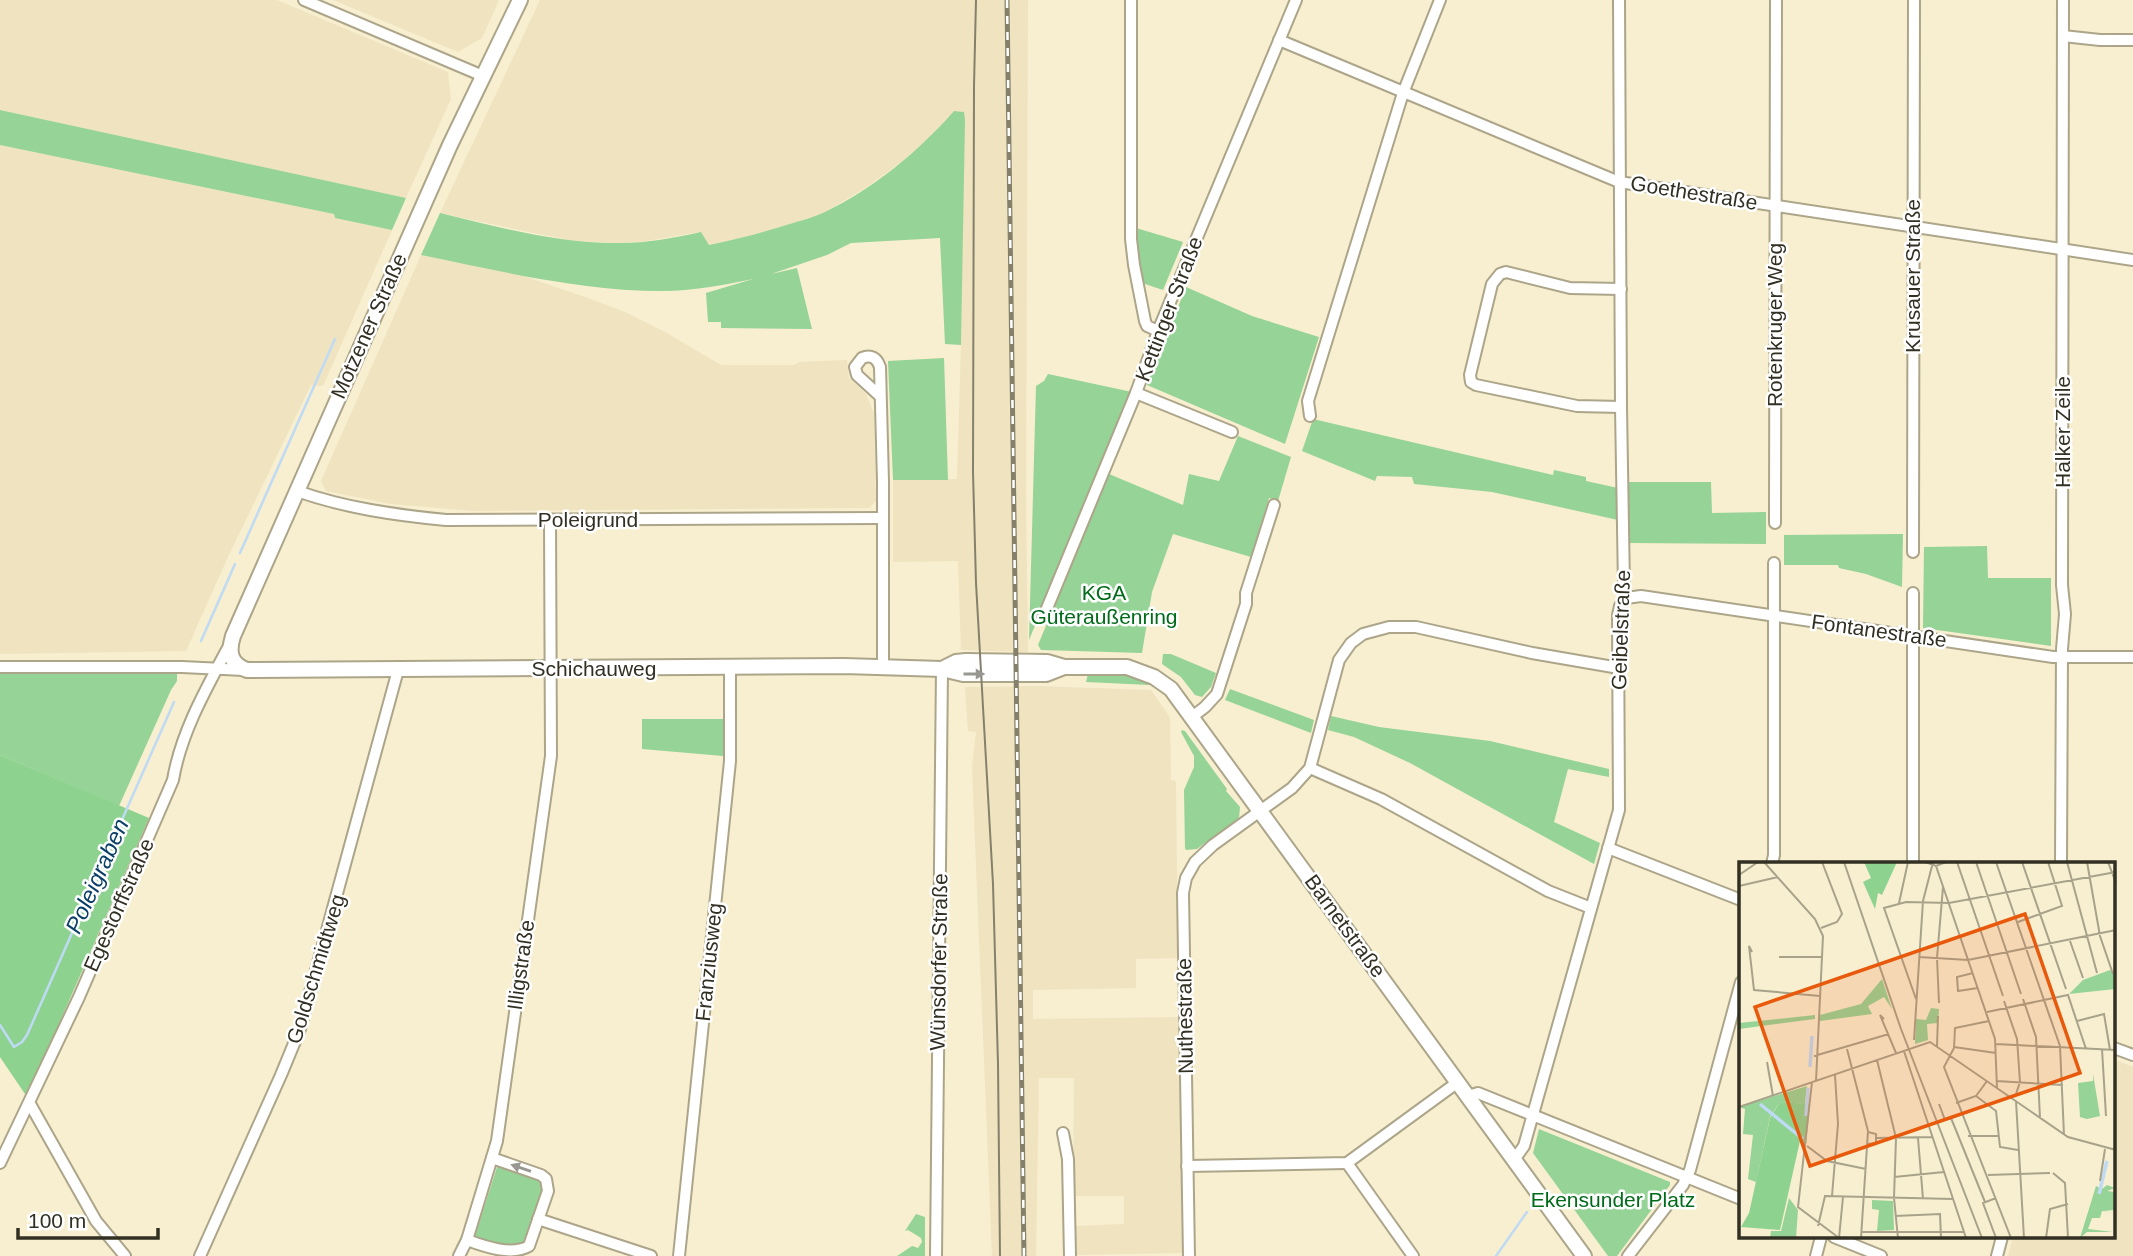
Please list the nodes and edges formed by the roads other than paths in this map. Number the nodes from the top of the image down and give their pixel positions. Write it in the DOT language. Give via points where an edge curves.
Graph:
graph roads {
  1 [pos="304,0"];
  2 [pos="520,0"];
  3 [pos="1131,0"];
  4 [pos="1296,0"];
  5 [pos="1440,0"];
  6 [pos="1619,0"];
  7 [pos="1776,0"];
  8 [pos="1914,0"];
  9 [pos="2063,0"];
  10 [pos="2063,36"];
  11 [pos="1279,40"];
  12 [pos="2133,40"];
  13 [pos="483,76"];
  14 [pos="1403,93"];
  15 [pos="1619,182"];
  16 [pos="1776,206"];
  17 [pos="1914,227"];
  18 [pos="2062,249"];
  19 [pos="2133,260"];
  20 [pos="1621,289"];
  21 [pos="1158,331"];
  22 [pos="1136,393"];
  23 [pos="880,396"];
  24 [pos="1621,407"];
  25 [pos="1310,416"];
  26 [pos="1232,432"];
  27 [pos="297,491"];
  28 [pos="1274,505"];
  29 [pos="883,518"];
  30 [pos="550,520"];
  31 [pos="1775,523"];
  32 [pos="1913,552"];
  33 [pos="1774,563"];
  34 [pos="1913,593"];
  35 [pos="1626,598"];
  36 [pos="1774,616"];
  37 [pos="1043,618"];
  38 [pos="1913,636"];
  39 [pos="230,650"];
  40 [pos="2062,657"];
  41 [pos="2133,657"];
  42 [pos="0,667"];
  43 [pos="730,667"];
  44 [pos="883,667"];
  45 [pos="1619,667"];
  46 [pos="217,668"];
  47 [pos="942,668"];
  48 [pos="551,669"];
  49 [pos="247,670"];
  50 [pos="398,670"];
  51 [pos="1192,717"];
  52 [pos="1310,768"];
  53 [pos="1261,811"];
  54 [pos="1608,848"];
  55 [pos="1772,862"];
  56 [pos="1913,862"];
  57 [pos="2061,862"];
  58 [pos="1739,899"];
  59 [pos="1591,908"];
  60 [pos="1739,989"];
  61 [pos="2116,1049"];
  62 [pos="2133,1055"];
  63 [pos="1458,1082"];
  64 [pos="1468,1097"];
  65 [pos="30,1104"];
  66 [pos="1533,1115"];
  67 [pos="1063,1133"];
  68 [pos="492,1158"];
  69 [pos="1514,1160"];
  70 [pos="0,1163"];
  71 [pos="1347,1163"];
  72 [pos="1187,1166"];
  73 [pos="1687,1178"];
  74 [pos="1739,1198"];
  75 [pos="538,1219"];
  76 [pos="1821,1238"];
  77 [pos="1836,1238"];
  78 [pos="2002,1238"];
  79 [pos="467,1240"];
  80 [pos="125,1256"];
  81 [pos="200,1256"];
  82 [pos="459,1256"];
  83 [pos="651,1256"];
  84 [pos="679,1256"];
  85 [pos="936,1256"];
  86 [pos="1070,1256"];
  87 [pos="1189,1256"];
  88 [pos="1413,1256"];
  89 [pos="1584,1256"];
  90 [pos="1628,1256"];
  91 [pos="1816,1256"];
  92 [pos="1881,1256"];
  93 [pos="1997,1256"];
  1 -- 13 [label="street"];
  2 -- 13 [label="street, Motzener Straße"];
  3 -- 21 [label="street" via="1132,242 1145,321"];
  4 -- 11 [label="street, Kettinger Straße"];
  5 -- 14 [label="street"];
  6 -- 15 [label="street, Geibelstraße"];
  7 -- 16 [label="street, Rotenkruger Weg"];
  8 -- 17 [label="street, Krusauer Straße"];
  9 -- 10 [label="street, Halker Zeile"];
  10 -- 12 [label="street"];
  10 -- 18 [label="street, Halker Zeile"];
  11 -- 14 [label="street, Goethestraße"];
  11 -- 21 [label="street, Kettinger Straße"];
  13 -- 27 [label="street, Motzener Straße"];
  14 -- 15 [label="street, Goethestraße"];
  14 -- 25 [label="street" via="1308,401"];
  15 -- 16 [label="street, Goethestraße"];
  15 -- 20 [label="street, Geibelstraße"];
  16 -- 17 [label="street, Goethestraße"];
  16 -- 31 [label="street, Rotenkruger Weg"];
  17 -- 18 [label="street, Goethestraße"];
  17 -- 32 [label="street, Krusauer Straße"];
  18 -- 19 [label="street, Goethestraße"];
  18 -- 40 [label="street, Halker Zeile"];
  20 -- 24 [label="street, Geibelstraße"];
  20 -- 24 [label="street" via="1570,288 1500,274 1492,284 1470,375 1475,385 1517,395 1577,406"];
  21 -- 22 [label="street, Kettinger Straße"];
  22 -- 26 [label="street"];
  22 -- 37 [label="street, Kettinger Straße"];
  23 -- 29 [label="street"];
  24 -- 35 [label="street, Geibelstraße"];
  27 -- 30 [label="street, Poleigrund" via="403,516"];
  27 -- 39 [label="street, Motzener Straße"];
  28 -- 51 [label="street" via="1223,680 1213,699"];
  29 -- 30 [label="street, Poleigrund"];
  29 -- 44 [label="street"];
  30 -- 48 [label="street, Illigstraße"];
  33 -- 36 [label="street"];
  34 -- 38 [label="street"];
  35 -- 36 [label="street, Fontanestraße" via="1641,596"];
  35 -- 45 [label="street, Geibelstraße" via="1618,615"];
  36 -- 38 [label="street, Fontanestraße"];
  36 -- 55 [label="street"];
  38 -- 40 [label="street, Fontanestraße"];
  38 -- 56 [label="street"];
  39 -- 46 [label="street, Egestorffstraße"];
  39 -- 49 [label="street" via="236,665"];
  40 -- 41 [label="street, Fontanestraße"];
  40 -- 57 [label="street, Halker Zeile"];
  42 -- 46 [label="street, Schichauweg"];
  43 -- 44 [label="street, Schichauweg"];
  43 -- 48 [label="street, Schichauweg"];
  43 -- 84 [label="street, Franziusweg" via="730,761"];
  44 -- 47 [label="street, Schichauweg"];
  45 -- 52 [label="street" via="1416,627 1376,629 1356,639 1339,660"];
  45 -- 54 [label="street, Geibelstraße" via="1619,810"];
  46 -- 49 [label="street, Schichauweg"];
  46 -- 65 [label="street, Egestorffstraße" via="178,751 173,780 144,848"];
  47 -- 51 [label="street, Barnetstraße" via="956,674 1046,674 1064,667 1127,667 1147,673 1171,689"];
  47 -- 85 [label="street, Wünsdorfer Straße"];
  48 -- 50 [label="street, Schichauweg"];
  48 -- 68 [label="street, Illigstraße" via="551,758"];
  49 -- 50 [label="street, Schichauweg"];
  50 -- 81 [label="street, Goldschmidtweg" via="300,1029"];
  51 -- 53 [label="street, Barnetstraße"];
  52 -- 53 [label="street, Nuthestraße"];
  52 -- 59 [label="street" via="1381,799 1548,891"];
  53 -- 63 [label="street, Barnetstraße"];
  53 -- 72 [label="street, Nuthestraße" via="1195,862 1184,886"];
  54 -- 58 [label="street"];
  54 -- 59 [label="street, Geibelstraße"];
  59 -- 66 [label="street, Geibelstraße"];
  60 -- 73 [label="street"];
  61 -- 62 [label="street"];
  63 -- 64 [label="street, Barnetstraße"];
  63 -- 71 [label="street"];
  64 -- 66 [label="street" via="1478,1093"];
  64 -- 69 [label="street, Barnetstraße"];
  65 -- 70 [label="street, Egestorffstraße"];
  65 -- 80 [label="street" via="96,1221"];
  66 -- 69 [label="street, Geibelstraße" via="1524,1146"];
  66 -- 73 [label="street"];
  67 -- 86 [label="street" via="1068,1159"];
  75 -- 68 [label="street, one-way" via="548,1191 546,1179"];
  68 -- 79 [label="street, Illigstraße"];
  69 -- 89 [label="street, Barnetstraße"];
  71 -- 72 [label="street"];
  71 -- 88 [label="street"];
  72 -- 87 [label="street, Nuthestraße"];
  73 -- 74 [label="street"];
  73 -- 90 [label="street"];
  75 -- 79 [label="street" via="529,1246 519,1254"];
  75 -- 83 [label="street"];
  76 -- 91 [label="street"];
  77 -- 92 [label="street"];
  78 -- 93 [label="street"];
  79 -- 82 [label="street, Illigstraße"];
}
